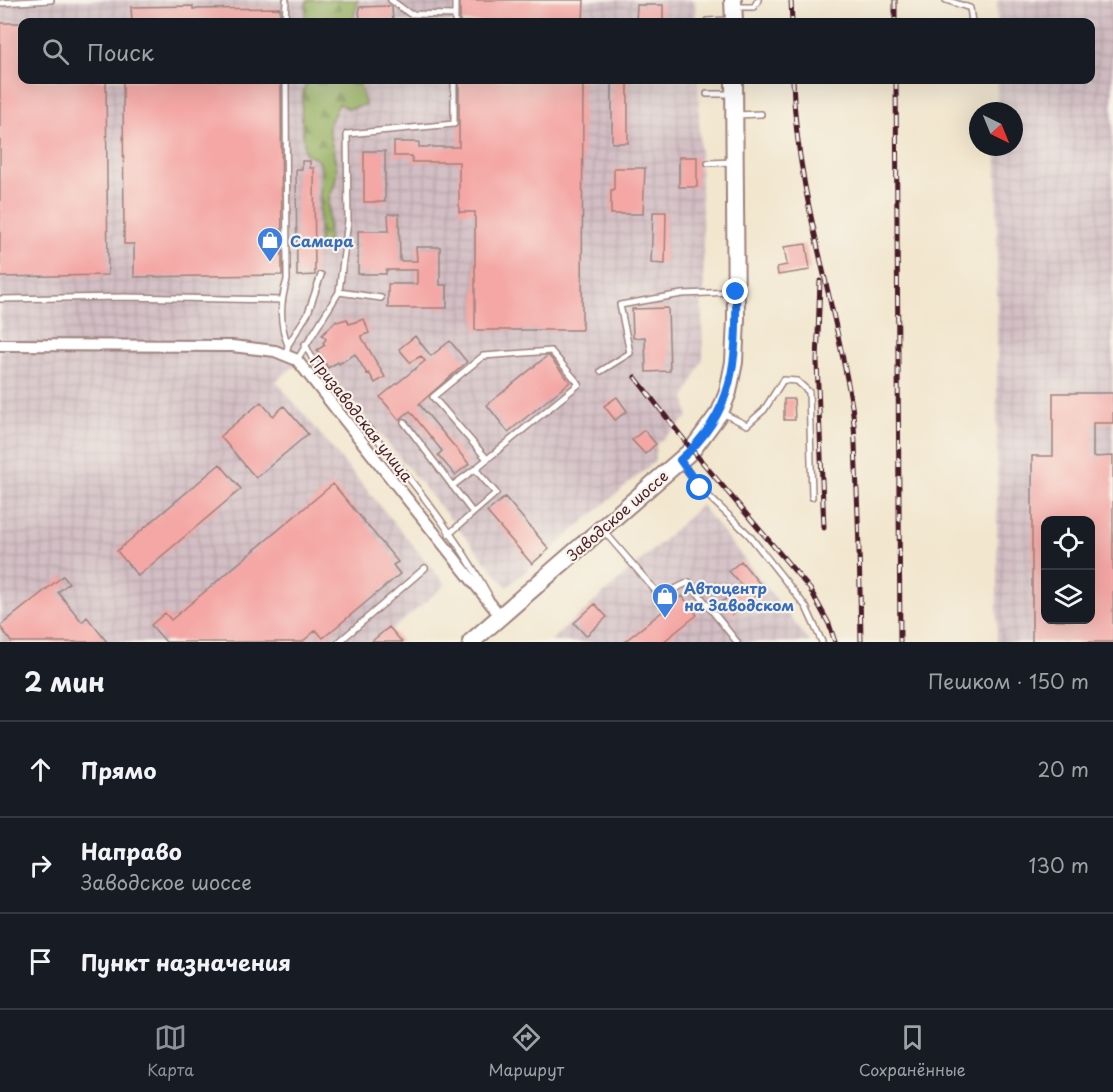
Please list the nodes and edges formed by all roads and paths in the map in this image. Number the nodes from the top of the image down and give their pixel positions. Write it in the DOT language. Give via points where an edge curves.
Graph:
graph roads {
  1 [pos="51,0"];
  2 [pos="286,0"];
  3 [pos="391,0"];
  4 [pos="455,0"];
  5 [pos="758,0"];
  6 [pos="946,0"];
  7 [pos="0,3"];
  8 [pos="734,13"];
  9 [pos="455,15"];
  10 [pos="285,18"];
  11 [pos="717,18"];
  12 [pos="971,18"];
  13 [pos="286,84"];
  14 [pos="454,84"];
  15 [pos="734,87"];
  16 [pos="707,94"];
  17 [pos="761,114"];
  18 [pos="734,115"];
  19 [pos="735,162"];
  20 [pos="708,163"];
  21 [pos="321,275"];
  22 [pos="339,292"];
  23 [pos="736,292"];
  24 [pos="381,298"];
  25 [pos="0,299"];
  26 [pos="281,300"];
  27 [pos="305,344"];
  28 [pos="0,345"];
  29 [pos="287,350"];
  30 [pos="297,360"];
  31 [pos="601,371"];
  32 [pos="720,412"];
  33 [pos="404,422"];
  34 [pos="487,459"];
  35 [pos="680,460"];
  36 [pos="475,469"];
  37 [pos="452,486"];
  38 [pos="812,497"];
  39 [pos="473,513"];
  40 [pos="602,528"];
  41 [pos="449,534"];
  42 [pos="426,567"];
  43 [pos="501,617"];
  44 [pos="339,642"];
  45 [pos="471,642"];
  46 [pos="737,642"];
  47 [pos="822,642"];
  1 -- 7 [label="lane"];
  2 -- 10 [label="lane"];
  3 -- 9 [label="lane" via="410,14"];
  4 -- 9 [label="lane"];
  5 -- 8 [label="lane" via="754,7"];
  6 -- 12 [label="lane" via="970,8"];
  8 -- 11 [label="lane"];
  13 -- 26 [label="lane" via="286,280"];
  14 -- 22 [label="lane" via="454,124 347,134 348,221"];
  15 -- 16 [label="lane"];
  15 -- 18 [label="main road, Заводское шоссе"];
  17 -- 18 [label="lane"];
  18 -- 19 [label="main road, Заводское шоссе"];
  19 -- 20 [label="lane"];
  19 -- 23 [label="main road, Заводское шоссе"];
  21 -- 29 [label="lane" via="308,313"];
  22 -- 24 [label="lane"];
  22 -- 27 [label="lane"];
  23 -- 31 [label="lane" via="682,294 620,305 630,353"];
  23 -- 32 [label="main road, Заводское шоссе" via="734,362"];
  25 -- 26 [label="lane"];
  26 -- 29 [label="lane" via="281,330"];
  27 -- 30 [label="lane"];
  27 -- 41 [label="lane" via="314,362"];
  28 -- 29 [label="street, Призаводская улица" via="232,346"];
  29 -- 30 [label="street, Призаводская улица"];
  30 -- 43 [label="street, Призаводская улица"];
  32 -- 35 [label="main road, Заводское шоссе"];
  32 -- 38 [label="lane" via="747,425 764,410 783,380 797,381 809,392"];
  33 -- 37 [label="lane"];
  34 -- 34 [label="lane" via="433,397 483,356 551,351 579,384"];
  34 -- 36 [label="lane"];
  35 -- 40 [label="main road, Заводское шоссе"];
  35 -- 47 [label="lane" via="700,488 748,535 806,607"];
  36 -- 37 [label="lane"];
  36 -- 39 [label="lane" via="496,493"];
  37 -- 39 [label="lane"];
  39 -- 41 [label="lane"];
  40 -- 43 [label="main road, Заводское шоссе"];
  40 -- 46 [label="lane" via="660,596 689,582"];
  41 -- 43 [label="lane" via="473,566"];
  42 -- 44 [label="lane"];
  43 -- 45 [label="main road, Заводское шоссе"];
}
